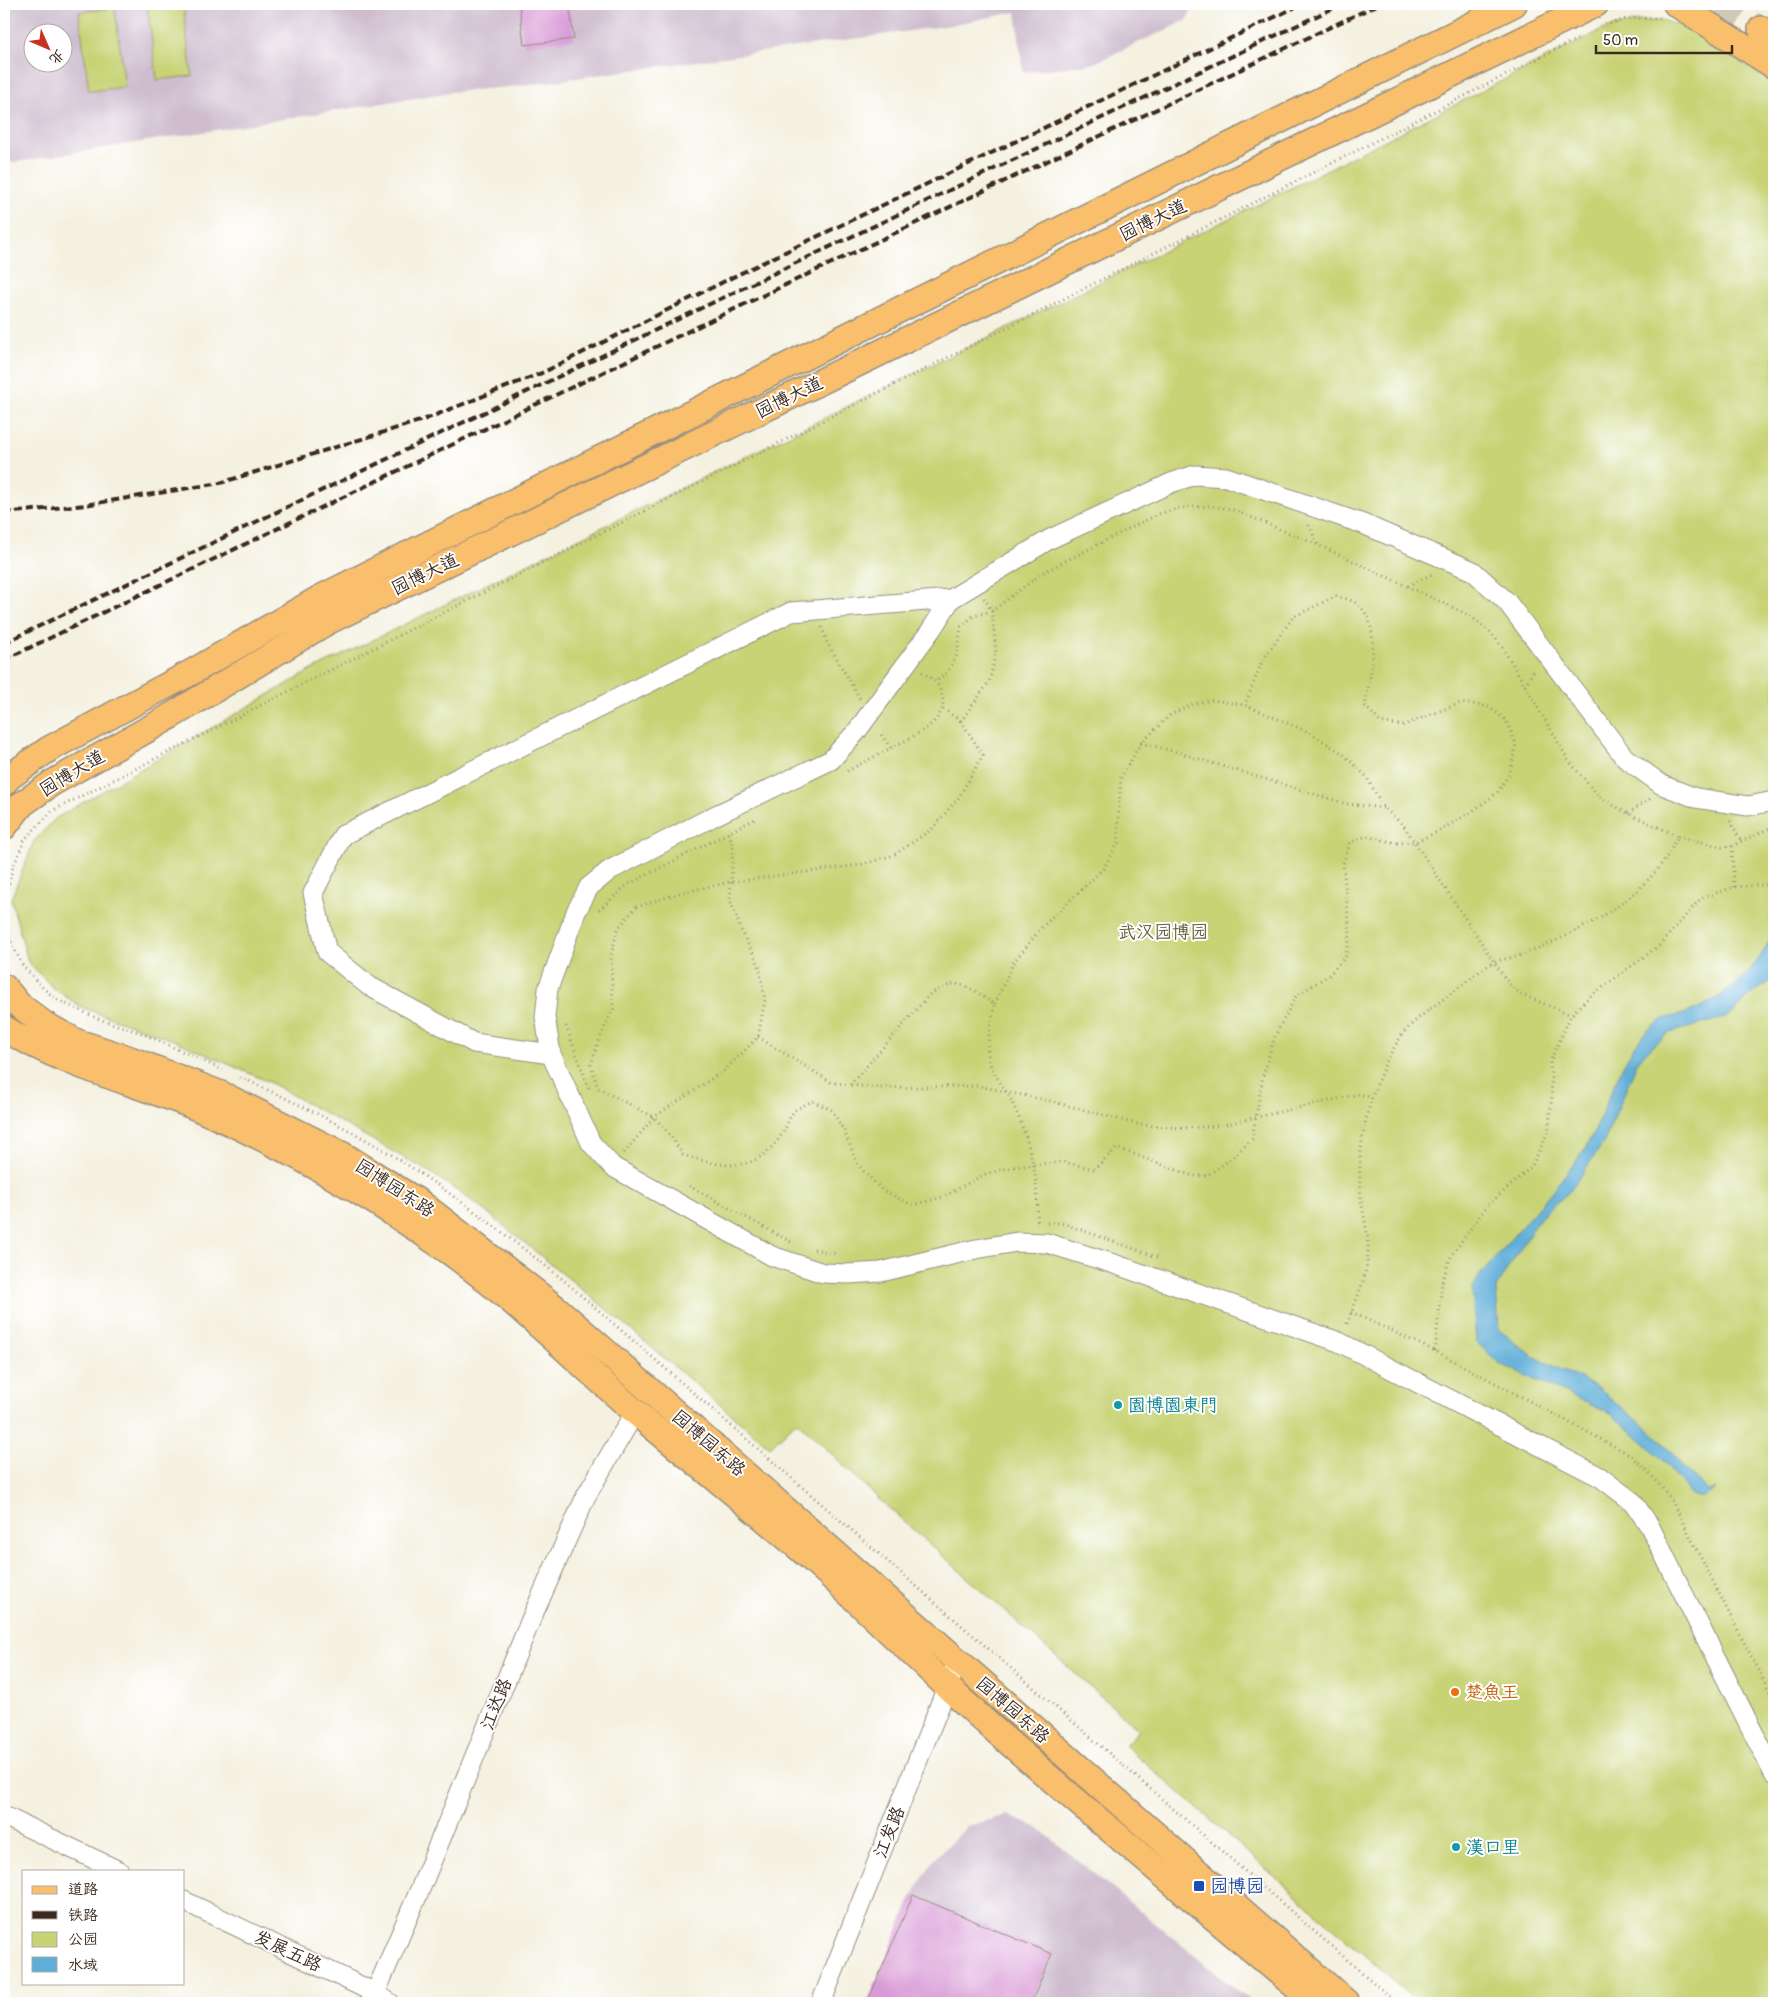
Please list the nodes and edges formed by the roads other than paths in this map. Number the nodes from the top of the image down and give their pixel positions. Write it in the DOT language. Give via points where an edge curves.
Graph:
graph roads {
  1 [pos="1514,4"];
  2 [pos="1596,4"];
  3 [pos="1672,11"];
  4 [pos="1774,66"];
  5 [pos="951,599"];
  6 [pos="4,783"];
  7 [pos="1774,801"];
  8 [pos="4,827"];
  9 [pos="4,987"];
  10 [pos="4,1028"];
  11 [pos="551,1054"];
  12 [pos="635,1412"];
  13 [pos="958,1662"];
  14 [pos="947,1686"];
  15 [pos="1774,1774"];
  16 [pos="4,1816"];
  17 [pos="117,1870"];
  18 [pos="185,1902"];
  19 [pos="379,2000"];
  20 [pos="821,2003"];
  21 [pos="1315,2003"];
  22 [pos="1347,2003"];
  1 -- 6 [label="main road, 园博大道" via="320,598 49,749"];
  2 -- 8 [label="main road, 园博大道" via="328,622 52,783 22,804"];
  3 -- 4 [label="main road"];
  5 -- 7 [label="street" via="1050,540 1171,483 1195,475 1226,477 1363,524 1474,571 1507,602 1625,758 1662,785 1696,798 1748,806"];
  5 -- 11 [label="street" via="867,717 831,760 610,870 589,887 576,912 548,988 545,1017"];
  5 -- 11 [label="street" via="791,612 344,835 313,893 327,952 369,986 474,1043"];
  9 -- 13 [label="main road, 园博园东路" via="18,1004 44,1024 77,1042 221,1094 343,1155 422,1204 556,1308"];
  10 -- 12 [label="main road, 园博园东路" via="23,1041 71,1061 194,1107 323,1170 438,1244 494,1285"];
  11 -- 15 [label="street" via="591,1143 613,1167 772,1256 823,1273 848,1274 881,1272 1017,1242 1047,1243 1338,1342 1600,1477 1633,1502 1649,1525"];
  12 -- 14 [label="main road, 园博园东路" via="821,1568"];
  12 -- 19 [label="street, 江达路" via="582,1505 532,1617 421,1887"];
  13 -- 14 [label="street, 江发路"];
  13 -- 22 [label="main road, 园博园东路"];
  14 -- 20 [label="street, 江发路"];
  14 -- 21 [label="main road, 园博园东路" via="987,1724"];
  16 -- 17 [label="street"];
  18 -- 19 [label="street, 发展五路"];
}
